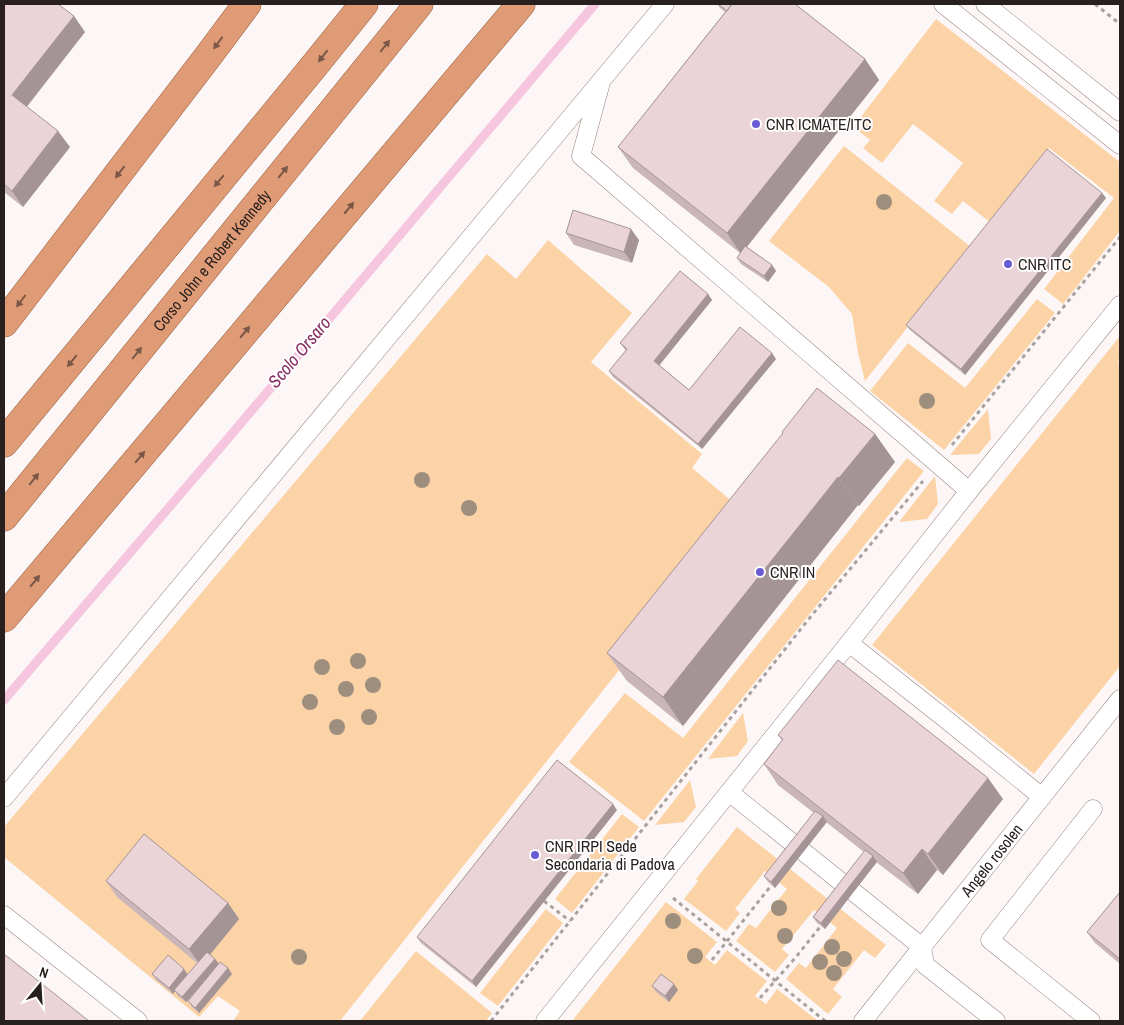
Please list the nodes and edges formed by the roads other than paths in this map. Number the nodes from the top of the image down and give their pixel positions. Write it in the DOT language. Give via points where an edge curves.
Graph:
graph roads {
  1 [pos="247,4"];
  2 [pos="364,4"];
  3 [pos="419,4"];
  4 [pos="521,4"];
  5 [pos="666,4"];
  6 [pos="942,4"];
  7 [pos="985,4"];
  8 [pos="601,80"];
  9 [pos="1120,112"];
  10 [pos="1120,145"];
  11 [pos="1120,305"];
  12 [pos="4,323"];
  13 [pos="4,443"];
  14 [pos="969,491"];
  15 [pos="4,517"];
  16 [pos="4,618"];
  17 [pos="849,643"];
  18 [pos="1120,698"];
  19 [pos="729,792"];
  20 [pos="1042,797"];
  21 [pos="4,798"];
  22 [pos="1093,809"];
  23 [pos="4,916"];
  24 [pos="922,947"];
  25 [pos="138,1021"];
  26 [pos="545,1021"];
  27 [pos="863,1021"];
  28 [pos="996,1021"];
  29 [pos="1091,1021"];
  1 -- 12 [label="highway, one-way"];
  2 -- 13 [label="highway, one-way"];
  15 -- 3 [label="highway, Corso John e Robert Kennedy, one-way"];
  16 -- 4 [label="highway, one-way"];
  5 -- 8 [label="lane"];
  6 -- 10 [label="lane"];
  7 -- 9 [label="lane"];
  8 -- 14 [label="lane" via="580,156"];
  8 -- 21 [label="lane"];
  11 -- 14 [label="lane"];
  14 -- 17 [label="lane"];
  17 -- 19 [label="lane"];
  17 -- 20 [label="lane"];
  18 -- 20 [label="lane, Angelo rosolen"];
  19 -- 24 [label="lane"];
  19 -- 26 [label="lane"];
  20 -- 24 [label="lane, Angelo rosolen"];
  22 -- 29 [label="lane" via="990,940"];
  23 -- 25 [label="lane"];
  24 -- 27 [label="lane, Angelo rosolen"];
  24 -- 28 [label="lane" via="925,965"];
}
